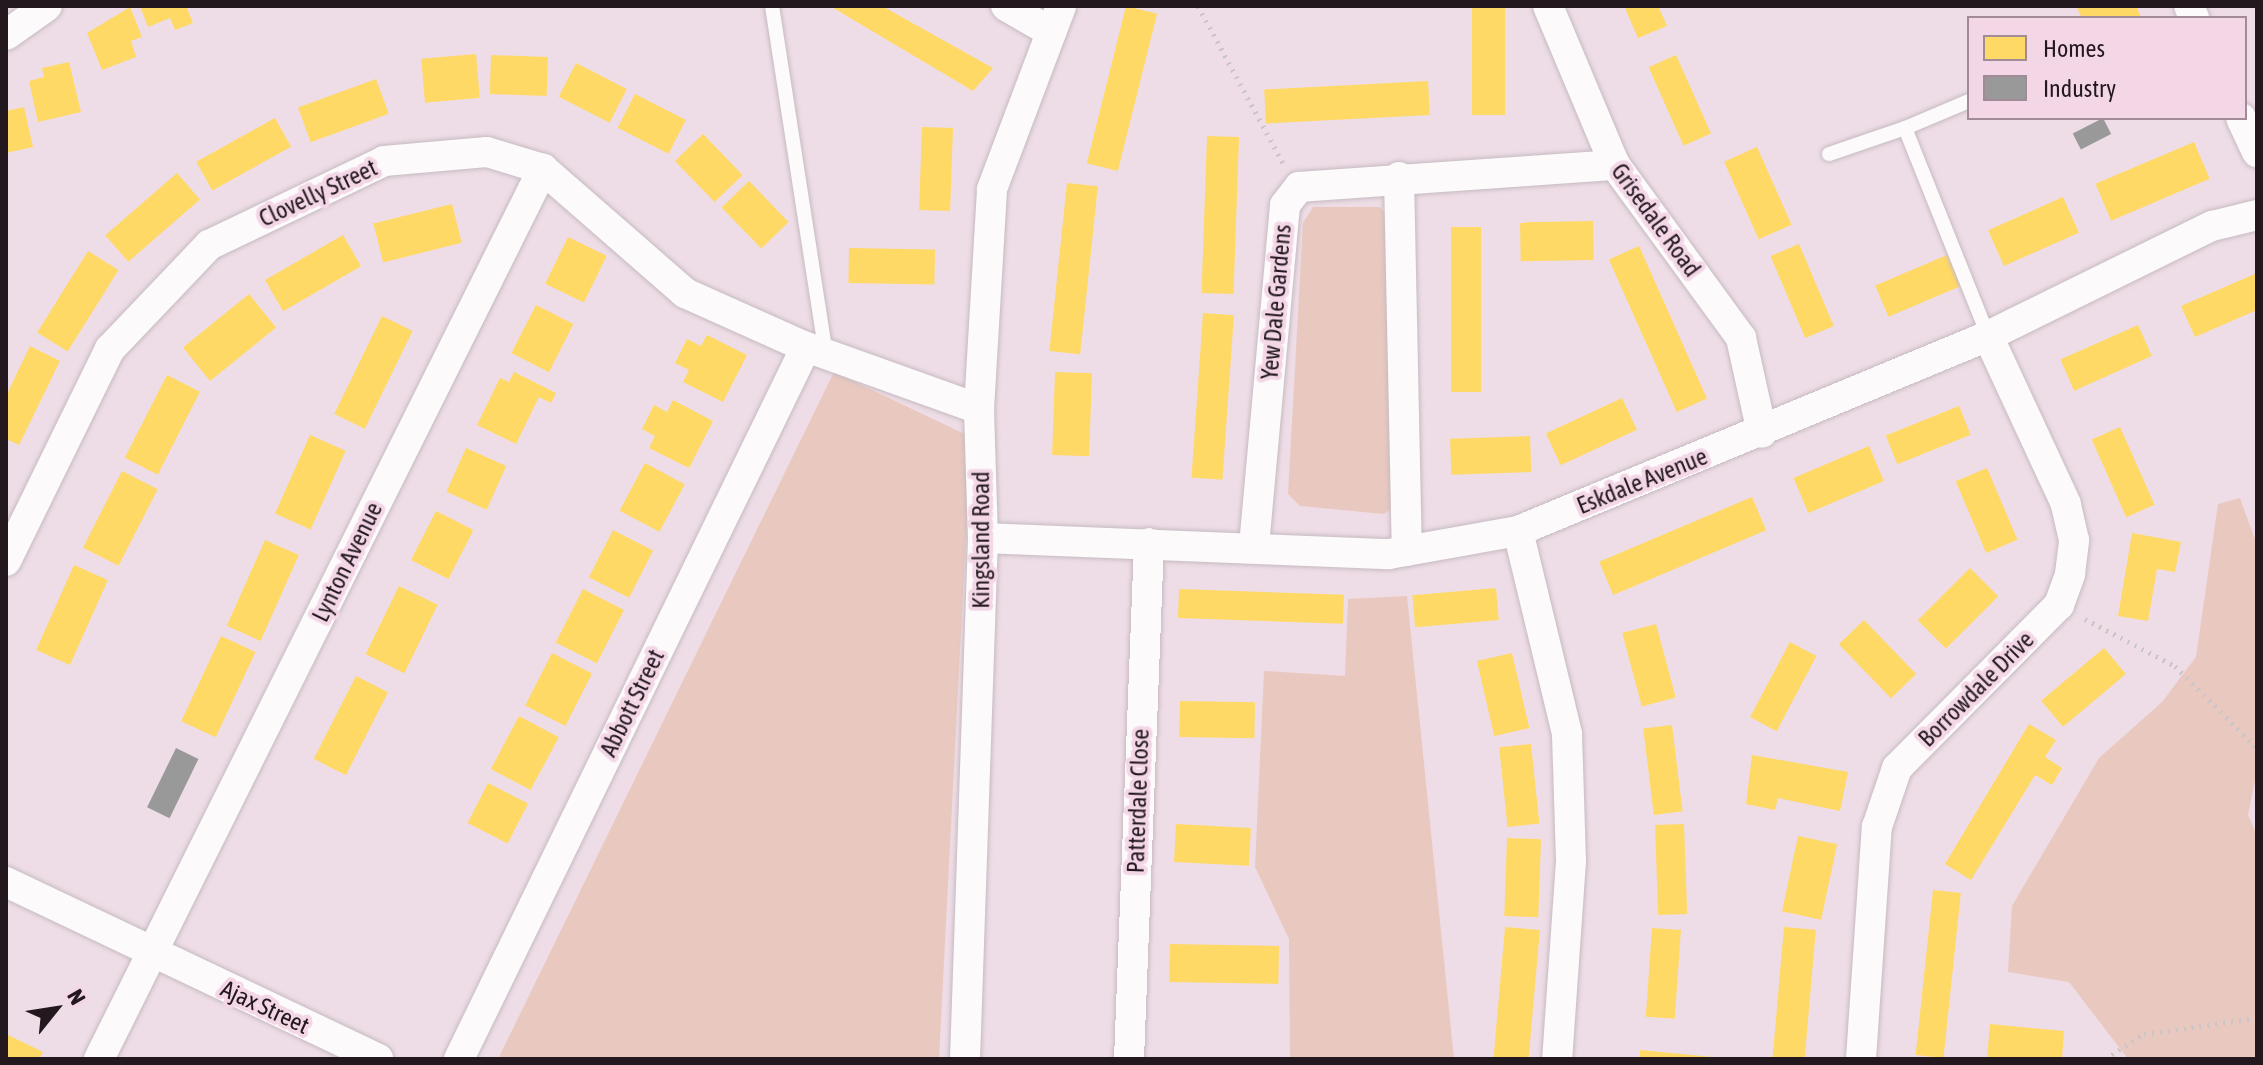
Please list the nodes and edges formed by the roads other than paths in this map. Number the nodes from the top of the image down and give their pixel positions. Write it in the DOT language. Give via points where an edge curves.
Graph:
graph roads {
  1 [pos="47,6"];
  2 [pos="772,6"];
  3 [pos="1006,6"];
  4 [pos="1548,6"];
  5 [pos="1056,19"];
  6 [pos="6,35"];
  7 [pos="1967,102"];
  8 [pos="2242,120"];
  9 [pos="1905,128"];
  10 [pos="2257,153"];
  11 [pos="1829,154"];
  12 [pos="1615,165"];
  13 [pos="543,169"];
  14 [pos="1399,177"];
  15 [pos="2257,215"];
  16 [pos="1988,336"];
  17 [pos="816,351"];
  18 [pos="979,409"];
  19 [pos="1762,433"];
  20 [pos="1518,531"];
  21 [pos="983,538"];
  22 [pos="1149,543"];
  23 [pos="1254,546"];
  24 [pos="1407,551"];
  25 [pos="6,561"];
  26 [pos="6,882"];
  27 [pos="151,954"];
  28 [pos="99,1059"];
  29 [pos="378,1059"];
  30 [pos="459,1059"];
  31 [pos="965,1059"];
  32 [pos="1129,1059"];
  33 [pos="1557,1059"];
  34 [pos="1861,1059"];
  1 -- 6 [label="street"];
  2 -- 17 [label="lane"];
  3 -- 5 [label="street, Kingsland Road"];
  4 -- 12 [label="street, Grisedale Road"];
  5 -- 18 [label="street, Kingsland Road" via="992,189"];
  7 -- 9 [label="lane"];
  8 -- 10 [label="street"];
  9 -- 11 [label="lane"];
  9 -- 16 [label="lane"];
  12 -- 14 [label="street"];
  12 -- 19 [label="street, Grisedale Road" via="1741,338"];
  13 -- 17 [label="street, Clovelly Street" via="685,293"];
  13 -- 25 [label="street, Clovelly Street" via="487,152 384,161 209,245 110,349"];
  13 -- 27 [label="street, Lynton Avenue"];
  14 -- 23 [label="street, Yew Dale Gardens" via="1299,187 1285,205"];
  14 -- 24 [label="street"];
  15 -- 16 [label="street, Eskdale Avenue" via="2212,226"];
  16 -- 19 [label="street, Eskdale Avenue"];
  16 -- 34 [label="street, Borrowdale Drive" via="2066,504 2074,540 2059,605 1897,768 1877,827"];
  17 -- 18 [label="street, Clovelly Street"];
  17 -- 30 [label="street, Abbott Street"];
  18 -- 21 [label="street, Kingsland Road"];
  19 -- 20 [label="street, Eskdale Avenue"];
  20 -- 24 [label="street, Eskdale Avenue"];
  20 -- 33 [label="street" via="1567,734 1571,861"];
  21 -- 22 [label="street, Eskdale Avenue"];
  21 -- 31 [label="street, Kingsland Road"];
  22 -- 23 [label="street, Eskdale Avenue"];
  22 -- 32 [label="street, Patterdale Close"];
  23 -- 24 [label="street, Eskdale Avenue"];
  26 -- 27 [label="street, Ajax Street"];
  27 -- 28 [label="street"];
  27 -- 29 [label="street, Ajax Street"];
}
